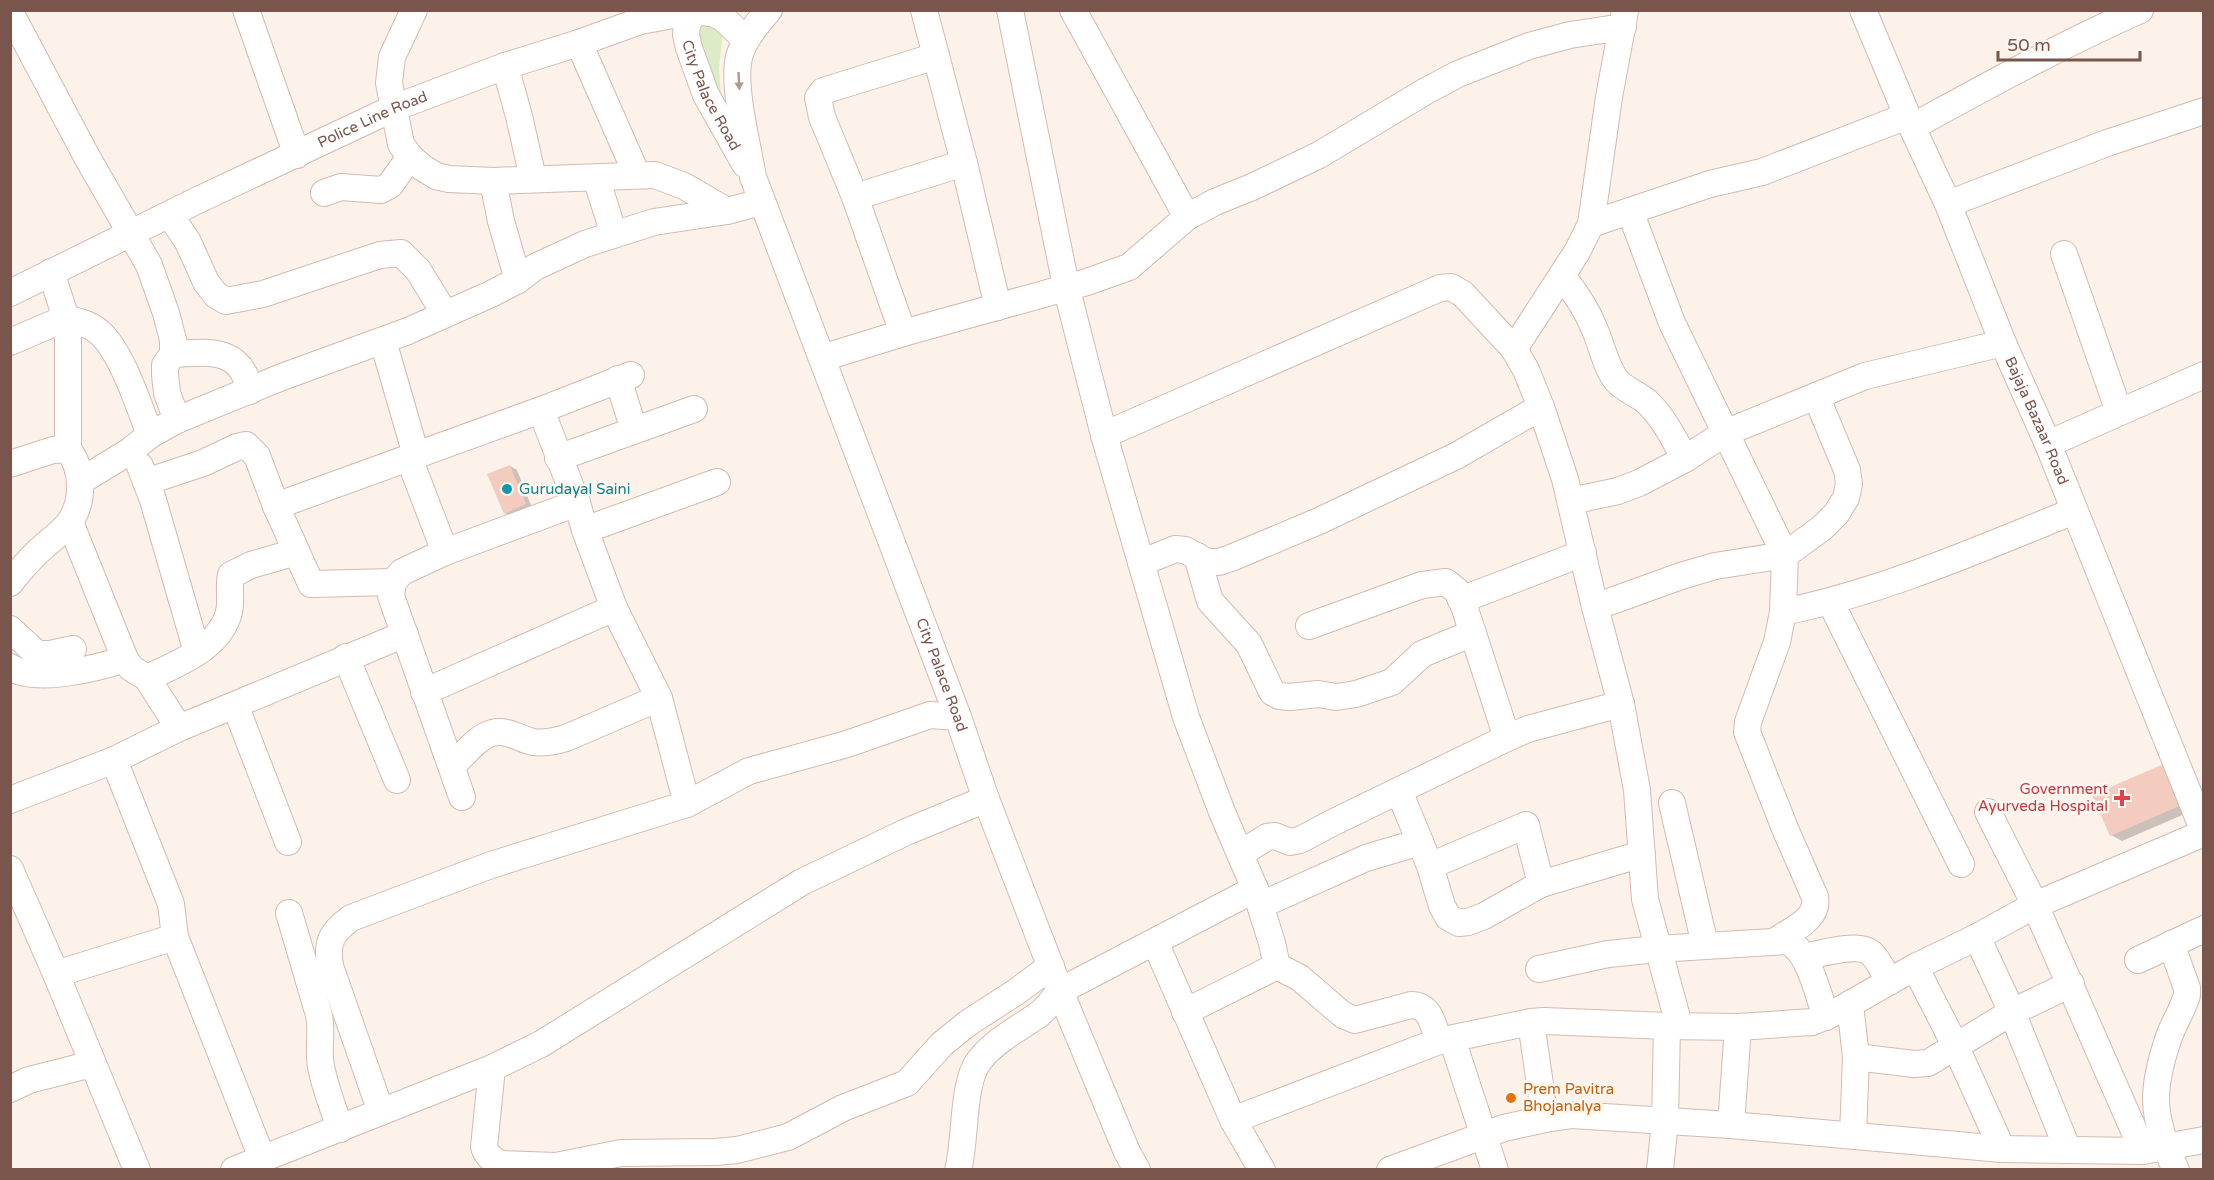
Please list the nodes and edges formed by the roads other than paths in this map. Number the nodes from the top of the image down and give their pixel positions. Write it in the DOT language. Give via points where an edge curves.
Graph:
graph roads {
  1 [pos="246,10"];
  2 [pos="414,10"];
  3 [pos="696,10"];
  4 [pos="769,10"];
  5 [pos="924,10"];
  6 [pos="1010,10"];
  7 [pos="1073,10"];
  8 [pos="1863,10"];
  9 [pos="2140,10"];
  10 [pos="10,12"];
  11 [pos="637,16"];
  12 [pos="1627,16"];
  13 [pos="746,40"];
  14 [pos="579,43"];
  15 [pos="936,56"];
  16 [pos="505,66"];
  17 [pos="394,108"];
  18 [pos="2203,112"];
  19 [pos="1910,122"];
  20 [pos="297,155"];
  21 [pos="410,157"];
  22 [pos="964,163"];
  23 [pos="636,176"];
  24 [pos="753,177"];
  25 [pos="533,178"];
  26 [pos="596,178"];
  27 [pos="493,181"];
  28 [pos="324,193"];
  29 [pos="855,197"];
  30 [pos="761,202"];
  31 [pos="1948,204"];
  32 [pos="1630,211"];
  33 [pos="727,212"];
  34 [pos="170,215"];
  35 [pos="1187,217"];
  36 [pos="1591,224"];
  37 [pos="132,233"];
  38 [pos="614,234"];
  39 [pos="2064,254"];
  40 [pos="51,272"];
  41 [pos="1562,276"];
  42 [pos="518,280"];
  43 [pos="1066,286"];
  44 [pos="10,293"];
  45 [pos="998,307"];
  46 [pos="445,314"];
  47 [pos="66,318"];
  48 [pos="903,333"];
  49 [pos="383,341"];
  50 [pos="10,342"];
  51 [pos="2003,343"];
  52 [pos="1514,349"];
  53 [pos="173,354"];
  54 [pos="822,358"];
  55 [pos="2204,375"];
  56 [pos="250,391"];
  57 [pos="1816,396"];
  58 [pos="1541,407"];
  59 [pos="694,409"];
  60 [pos="541,410"];
  61 [pos="2119,411"];
  62 [pos="177,420"];
  63 [pos="634,430"];
  64 [pos="1725,433"];
  65 [pos="150,435"];
  66 [pos="1104,435"];
  67 [pos="2048,444"];
  68 [pos="68,449"];
  69 [pos="130,451"];
  70 [pos="412,457"];
  71 [pos="558,458"];
  72 [pos="1685,459"];
  73 [pos="10,464"];
  74 [pos="81,481"];
  75 [pos="146,482"];
  76 [pos="717,482"];
  77 [pos="1571,501"];
  78 [pos="577,502"];
  79 [pos="276,506"];
  80 [pos="2074,511"];
  81 [pos="70,522"];
  82 [pos="585,530"];
  83 [pos="296,552"];
  84 [pos="445,552"];
  85 [pos="1583,554"];
  86 [pos="1785,555"];
  87 [pos="1197,556"];
  88 [pos="1141,563"];
  89 [pos="393,582"];
  90 [pos="10,583"];
  91 [pos="1461,600"];
  92 [pos="1831,603"];
  93 [pos="1595,607"];
  94 [pos="614,608"];
  95 [pos="1783,612"];
  96 [pos="1309,626"];
  97 [pos="10,629"];
  98 [pos="1473,633"];
  99 [pos="405,634"];
  100 [pos="73,649"];
  101 [pos="197,652"];
  102 [pos="346,657"];
  103 [pos="125,659"];
  104 [pos="10,667"];
  105 [pos="147,678"];
  106 [pos="424,692"];
  107 [pos="659,698"];
  108 [pos="1621,704"];
  109 [pos="235,705"];
  110 [pos="958,717"];
  111 [pos="179,728"];
  112 [pos="1507,738"];
  113 [pos="114,760"];
  114 [pos="452,766"];
  115 [pos="396,780"];
  116 [pos="1400,791"];
  117 [pos="462,797"];
  118 [pos="10,800"];
  119 [pos="986,800"];
  120 [pos="1672,803"];
  121 [pos="687,804"];
  122 [pos="1988,812"];
  123 [pos="2204,832"];
  124 [pos="288,842"];
  125 [pos="1420,842"];
  126 [pos="1240,854"];
  127 [pos="1642,854"];
  128 [pos="1961,864"];
  129 [pos="1430,866"];
  130 [pos="10,869"];
  131 [pos="1541,884"];
  132 [pos="1258,897"];
  133 [pos="2035,905"];
  134 [pos="289,913"];
  135 [pos="2204,929"];
  136 [pos="175,937"];
  137 [pos="1977,937"];
  138 [pos="1777,940"];
  139 [pos="1155,942"];
  140 [pos="2171,944"];
  141 [pos="1705,945"];
  142 [pos="1657,949"];
  143 [pos="1804,957"];
  144 [pos="2138,960"];
  145 [pos="1050,966"];
  146 [pos="1277,966"];
  147 [pos="1916,967"];
  148 [pos="1539,969"];
  149 [pos="57,974"];
  150 [pos="1889,982"];
  151 [pos="2071,984"];
  152 [pos="1060,992"];
  153 [pos="1850,1004"];
  154 [pos="1185,1012"];
  155 [pos="2012,1012"];
  156 [pos="1826,1017"];
  157 [pos="1531,1022"];
  158 [pos="1673,1026"];
  159 [pos="1738,1027"];
  160 [pos="1445,1040"];
  161 [pos="1955,1045"];
  162 [pos="1856,1057"];
  163 [pos="92,1064"];
  164 [pos="492,1068"];
  165 [pos="10,1089"];
  166 [pos="381,1112"];
  167 [pos="1545,1119"];
  168 [pos="1233,1120"];
  169 [pos="1665,1121"];
  170 [pos="1731,1125"];
  171 [pos="340,1129"];
  172 [pos="1483,1135"];
  173 [pos="1853,1135"];
  174 [pos="2204,1140"];
  175 [pos="1976,1146"];
  176 [pos="2002,1149"];
  177 [pos="2068,1150"];
  178 [pos="262,1158"];
  179 [pos="2146,1158"];
  180 [pos="481,1162"];
  181 [pos="1131,1164"];
  182 [pos="137,1170"];
  183 [pos="234,1170"];
  184 [pos="958,1170"];
  185 [pos="1262,1170"];
  186 [pos="1390,1170"];
  187 [pos="1495,1170"];
  188 [pos="1660,1170"];
  189 [pos="1987,1170"];
  1 -- 20 [label="street"];
  2 -- 17 [label="street" via="392,57 389,83"];
  3 -- 11 [label="street, Police Line Road"];
  3 -- 13 [label="street, Police Line Road" via="723,18"];
  3 -- 24 [label="street, City Palace Road" via="687,24 689,48 706,95"];
  4 -- 13 [label="street, City Palace Road"];
  5 -- 15 [label="street"];
  6 -- 43 [label="street"];
  7 -- 35 [label="street"];
  8 -- 19 [label="street, Bajaja Bazaar Road"];
  9 -- 19 [label="street"];
  10 -- 37 [label="street"];
  11 -- 14 [label="street, Police Line Road"];
  12 -- 35 [label="street" via="1529,46 1458,74 1319,155"];
  12 -- 36 [label="street" via="1615,64"];
  13 -- 24 [label="street, City Palace Road, one-way" via="738,75"];
  14 -- 16 [label="street, Police Line Road"];
  14 -- 23 [label="street"];
  15 -- 22 [label="street"];
  15 -- 29 [label="street" via="823,91 818,98"];
  16 -- 17 [label="street, Police Line Road"];
  16 -- 25 [label="street"];
  17 -- 20 [label="street, Police Line Road"];
  17 -- 21 [label="street" via="401,144"];
  18 -- 31 [label="street" via="2107,143"];
  19 -- 31 [label="street, Bajaja Bazaar Road"];
  19 -- 32 [label="street"];
  20 -- 34 [label="street, Police Line Road"];
  21 -- 27 [label="street" via="436,176"];
  21 -- 28 [label="street" via="390,185 381,190 341,187"];
  22 -- 29 [label="street"];
  22 -- 45 [label="street"];
  23 -- 26 [label="street"];
  23 -- 33 [label="street" via="669,179"];
  24 -- 30 [label="street, City Palace Road"];
  25 -- 26 [label="street"];
  25 -- 27 [label="street"];
  26 -- 38 [label="street"];
  27 -- 42 [label="street"];
  29 -- 48 [label="street"];
  30 -- 33 [label="street"];
  30 -- 54 [label="street, City Palace Road"];
  31 -- 51 [label="street, Bajaja Bazaar Road"];
  32 -- 36 [label="street"];
  32 -- 64 [label="street" via="1672,323"];
  33 -- 38 [label="street" via="654,222"];
  34 -- 37 [label="street, Police Line Road"];
  34 -- 46 [label="street" via="188,242 206,282 226,301 263,294 380,255 401,253 418,270"];
  35 -- 43 [label="street" via="1129,267"];
  36 -- 41 [label="street"];
  37 -- 40 [label="street, Police Line Road"];
  37 -- 53 [label="street" via="149,265 166,313"];
  38 -- 42 [label="street" via="535,267"];
  39 -- 61 [label="street"];
  40 -- 44 [label="street, Police Line Road"];
  40 -- 47 [label="street"];
  41 -- 52 [label="street"];
  41 -- 72 [label="street" via="1581,300 1611,373 1624,388 1646,400 1666,424"];
  42 -- 46 [label="street"];
  43 -- 45 [label="street"];
  43 -- 66 [label="street"];
  45 -- 48 [label="street"];
  46 -- 49 [label="street"];
  47 -- 50 [label="street"];
  47 -- 65 [label="street" via="88,325 110,343 122,363"];
  47 -- 68 [label="street"];
  48 -- 54 [label="street"];
  49 -- 56 [label="street"];
  49 -- 70 [label="street"];
  51 -- 57 [label="street" via="1865,376"];
  51 -- 67 [label="street, Bajaja Bazaar Road"];
  52 -- 58 [label="street"];
  52 -- 66 [label="street" via="1463,294 1451,287 1440,288"];
  53 -- 56 [label="street" via="203,352 234,360 246,374"];
  53 -- 62 [label="street" via="165,364 165,375"];
  54 -- 110 [label="street, City Palace Road"];
  55 -- 61 [label="street"];
  56 -- 62 [label="street"];
  57 -- 64 [label="street"];
  57 -- 86 [label="street" via="1847,470 1849,484 1836,514"];
  58 -- 77 [label="street"];
  58 -- 87 [label="street" via="1456,456 1279,539 1219,562 1207,562"];
  59 -- 63 [label="street"];
  60 -- 63 [label="street" via="624,377"];
  60 -- 70 [label="street"];
  60 -- 71 [label="street"];
  61 -- 67 [label="street"];
  62 -- 65 [label="street"];
  63 -- 71 [label="street"];
  64 -- 72 [label="street"];
  64 -- 86 [label="street"];
  65 -- 69 [label="street"];
  66 -- 88 [label="street"];
  67 -- 80 [label="street, Bajaja Bazaar Road"];
  68 -- 73 [label="street"];
  68 -- 74 [label="street" via="76,459"];
  69 -- 74 [label="street"];
  69 -- 75 [label="street"];
  70 -- 79 [label="street"];
  70 -- 84 [label="street"];
  71 -- 78 [label="street"];
  72 -- 77 [label="street" via="1618,491"];
  74 -- 81 [label="street"];
  75 -- 79 [label="street" via="246,445 257,456"];
  75 -- 101 [label="street"];
  76 -- 82 [label="street"];
  77 -- 85 [label="street"];
  78 -- 82 [label="street"];
  78 -- 84 [label="street"];
  79 -- 83 [label="street"];
  80 -- 92 [label="street"];
  80 -- 123 [label="street, Bajaja Bazaar Road"];
  81 -- 90 [label="street"];
  81 -- 103 [label="street"];
  82 -- 94 [label="street"];
  83 -- 89 [label="street" via="311,584"];
  83 -- 101 [label="street" via="231,575 226,622"];
  84 -- 89 [label="street" via="402,572"];
  85 -- 91 [label="street"];
  85 -- 93 [label="street"];
  86 -- 93 [label="street" via="1715,566"];
  86 -- 95 [label="street"];
  87 -- 88 [label="street" via="1175,549"];
  87 -- 98 [label="street" via="1210,601 1249,644 1272,692 1279,696 1356,694 1392,682 1422,654"];
  88 -- 126 [label="street" via="1186,717"];
  89 -- 99 [label="street" via="391,597"];
  91 -- 96 [label="street" via="1446,582 1433,583"];
  91 -- 98 [label="street"];
  92 -- 95 [label="street"];
  92 -- 128 [label="street"];
  93 -- 108 [label="street"];
  94 -- 106 [label="street"];
  94 -- 107 [label="street"];
  95 -- 138 [label="street" via="1747,732 1816,906 1813,915"];
  97 -- 100 [label="street" via="37,654"];
  98 -- 112 [label="street"];
  99 -- 102 [label="street"];
  99 -- 106 [label="street"];
  101 -- 105 [label="street"];
  102 -- 109 [label="street"];
  102 -- 115 [label="street"];
  103 -- 104 [label="street" via="100,668 56,674"];
  103 -- 105 [label="street"];
  105 -- 111 [label="street"];
  106 -- 114 [label="street"];
  107 -- 114 [label="street" via="552,742 492,733"];
  107 -- 121 [label="street"];
  108 -- 112 [label="street"];
  108 -- 127 [label="street" via="1637,790"];
  109 -- 111 [label="street"];
  109 -- 124 [label="street"];
  110 -- 119 [label="street, City Palace Road"];
  110 -- 121 [label="street" via="930,715 847,744 749,771"];
  111 -- 113 [label="street"];
  112 -- 116 [label="street"];
  113 -- 118 [label="street"];
  113 -- 136 [label="street" via="171,904"];
  114 -- 117 [label="street"];
  116 -- 125 [label="street"];
  116 -- 126 [label="street" via="1300,840 1267,837"];
  119 -- 145 [label="street, City Palace Road"];
  119 -- 164 [label="street" via="906,832 802,882 550,1038"];
  120 -- 141 [label="street"];
  121 -- 166 [label="street" via="469,872 351,918 338,928 328,953 330,966"];
  122 -- 133 [label="street"];
  123 -- 133 [label="street"];
  125 -- 129 [label="street"];
  125 -- 132 [label="street"];
  126 -- 132 [label="street"];
  127 -- 131 [label="street"];
  127 -- 142 [label="street"];
  129 -- 131 [label="street" via="1442,906 1448,917 1459,923 1484,916"];
  129 -- 131 [label="street" via="1526,825"];
  130 -- 149 [label="street"];
  132 -- 139 [label="street"];
  132 -- 146 [label="street"];
  133 -- 137 [label="street"];
  133 -- 151 [label="street"];
  134 -- 171 [label="street" via="319,1015 322,1071"];
  135 -- 140 [label="street"];
  136 -- 149 [label="street"];
  136 -- 178 [label="street"];
  137 -- 147 [label="street"];
  137 -- 155 [label="street"];
  138 -- 141 [label="street"];
  138 -- 143 [label="street" via="1794,944"];
  139 -- 152 [label="street"];
  139 -- 154 [label="street"];
  140 -- 144 [label="street"];
  140 -- 179 [label="street" via="2187,995 2159,1070"];
  141 -- 142 [label="street"];
  142 -- 148 [label="street" via="1608,954"];
  142 -- 158 [label="street"];
  143 -- 150 [label="street" via="1864,949 1873,955"];
  143 -- 156 [label="street"];
  145 -- 152 [label="street, City Palace Road"];
  145 -- 180 [label="street" via="942,1044 907,1083 843,1108 788,1137 737,1150 621,1153 556,1166"];
  146 -- 154 [label="street"];
  146 -- 160 [label="street" via="1300,978 1343,1015 1355,1020 1419,1005 1428,1011"];
  147 -- 150 [label="street"];
  147 -- 161 [label="street"];
  149 -- 163 [label="street"];
  150 -- 153 [label="street"];
  151 -- 155 [label="street"];
  151 -- 179 [label="street"];
  152 -- 181 [label="street, City Palace Road"];
  152 -- 184 [label="street" via="1040,1014 979,1060 969,1086"];
  153 -- 156 [label="street"];
  153 -- 162 [label="street"];
  154 -- 168 [label="street"];
  155 -- 161 [label="street"];
  155 -- 177 [label="street"];
  156 -- 159 [label="street" via="1796,1024"];
  157 -- 158 [label="street"];
  157 -- 160 [label="street"];
  157 -- 167 [label="street"];
  158 -- 159 [label="street"];
  158 -- 169 [label="street"];
  159 -- 170 [label="street"];
  160 -- 168 [label="street"];
  160 -- 172 [label="street"];
  161 -- 162 [label="street" via="1928,1062 1914,1064"];
  161 -- 176 [label="street"];
  162 -- 173 [label="street"];
  163 -- 165 [label="street" via="29,1080"];
  163 -- 182 [label="street"];
  164 -- 166 [label="street"];
  164 -- 180 [label="street"];
  166 -- 171 [label="street"];
  167 -- 169 [label="street" via="1572,1116"];
  167 -- 172 [label="street"];
  168 -- 185 [label="street"];
  169 -- 170 [label="street"];
  169 -- 188 [label="street"];
  170 -- 173 [label="street"];
  171 -- 178 [label="street"];
  172 -- 186 [label="street"];
  172 -- 187 [label="street"];
  173 -- 175 [label="street"];
  174 -- 179 [label="street"];
  175 -- 176 [label="street"];
  175 -- 189 [label="street"];
  176 -- 177 [label="street"];
  177 -- 179 [label="street"];
  178 -- 183 [label="street"];
}
